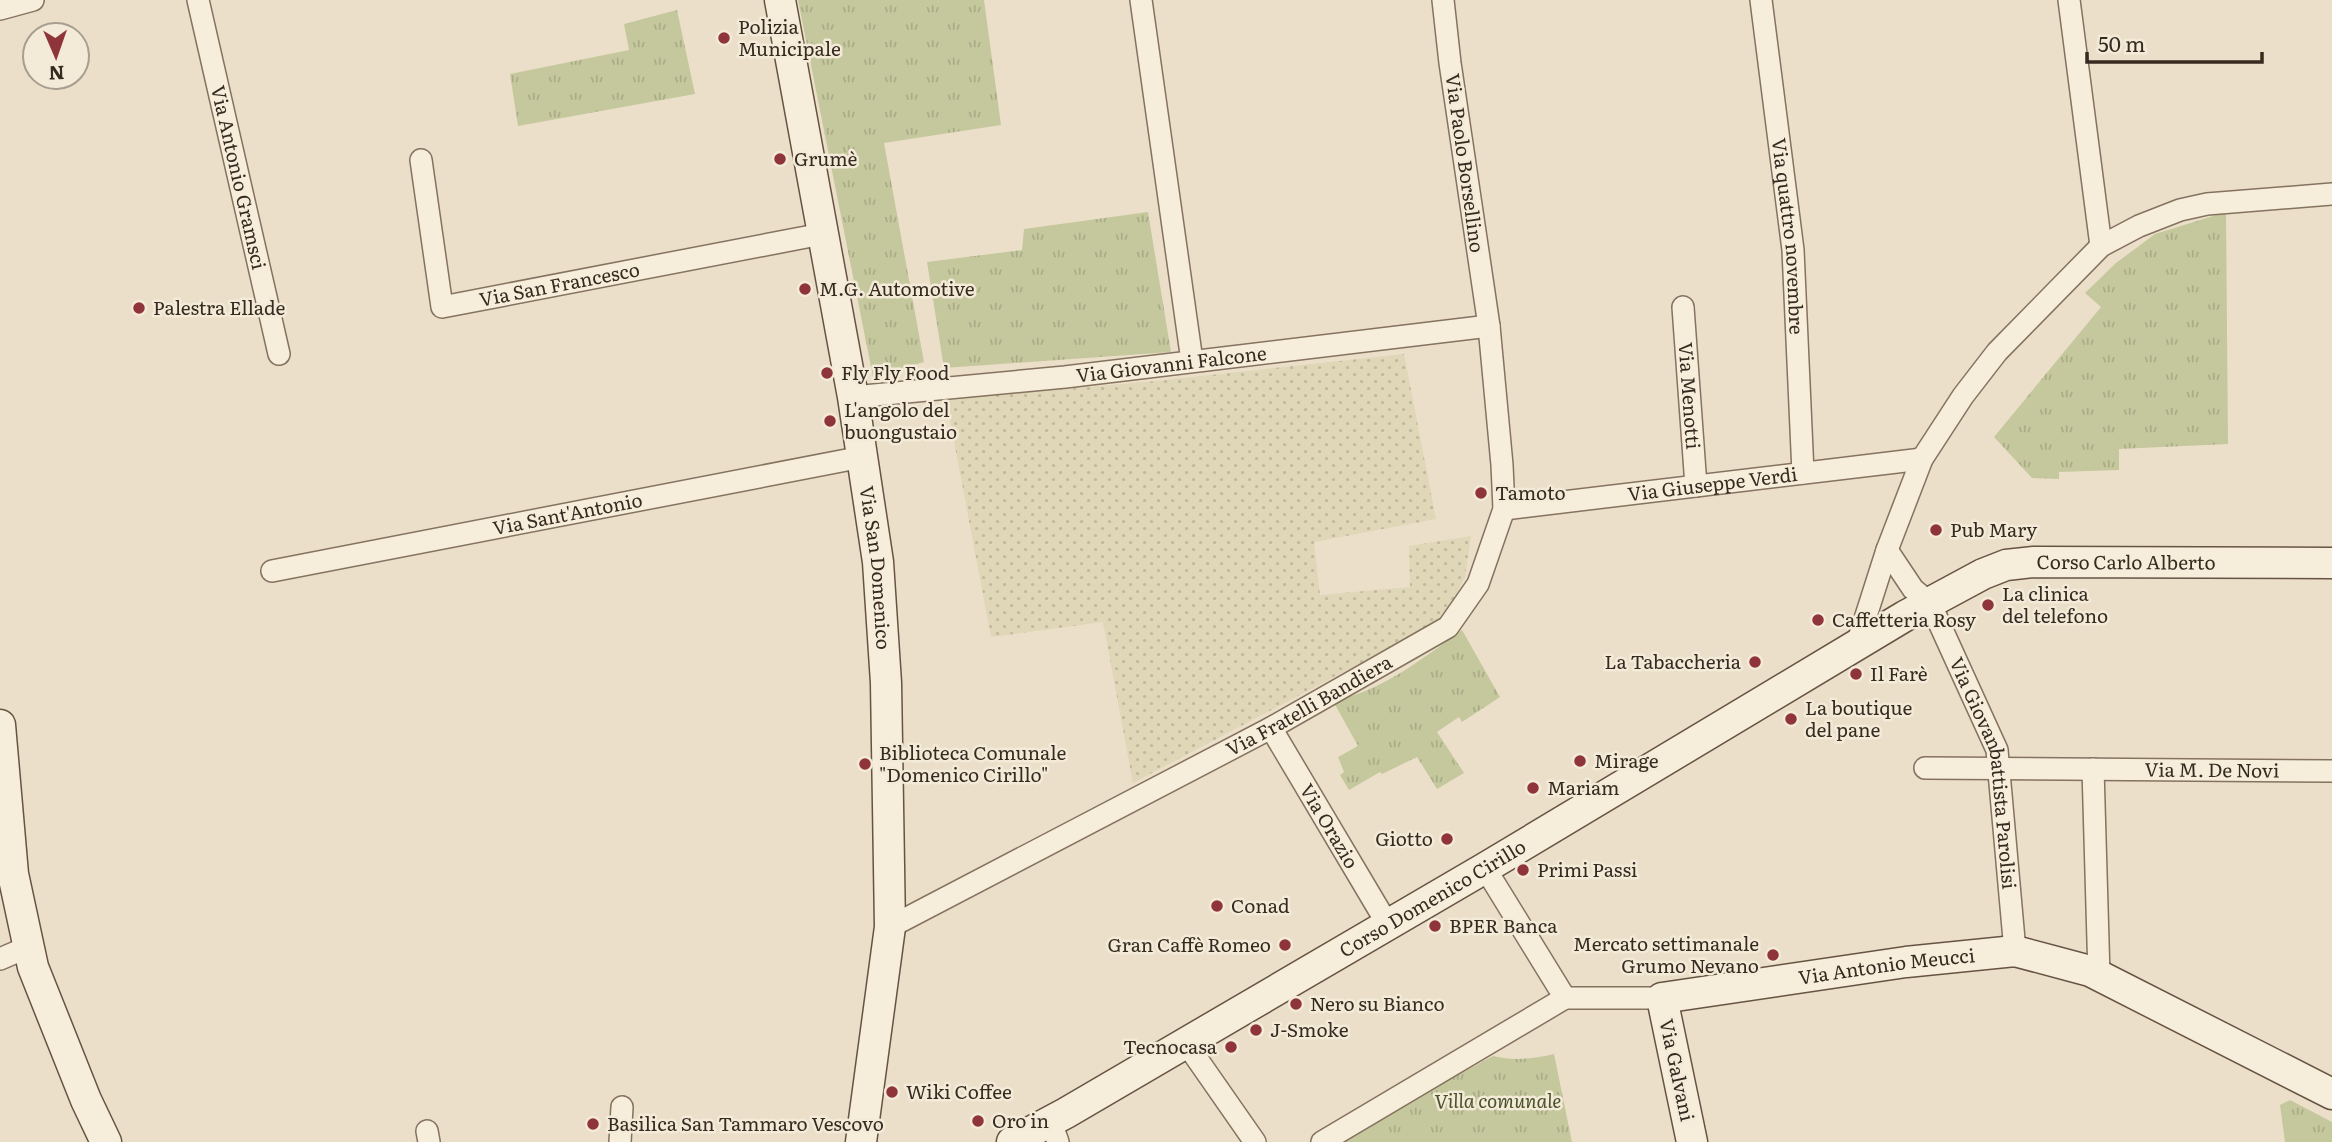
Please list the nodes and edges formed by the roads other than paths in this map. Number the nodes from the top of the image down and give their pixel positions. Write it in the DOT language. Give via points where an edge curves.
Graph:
graph roads {
  1 [pos="33,0"];
  2 [pos="198,0"];
  3 [pos="780,0"];
  4 [pos="1140,0"];
  5 [pos="1443,0"];
  6 [pos="1761,0"];
  7 [pos="2069,0"];
  8 [pos="0,9"];
  9 [pos="421,160"];
  10 [pos="2332,194"];
  11 [pos="822,234"];
  12 [pos="2101,246"];
  13 [pos="1683,307"];
  14 [pos="1489,326"];
  15 [pos="279,354"];
  16 [pos="1192,361"];
  17 [pos="853,397"];
  18 [pos="862,457"];
  19 [pos="1922,458"];
  20 [pos="1803,473"];
  21 [pos="1696,486"];
  22 [pos="1503,509"];
  23 [pos="1888,550"];
  24 [pos="2332,563"];
  25 [pos="272,570"];
  26 [pos="1930,603"];
  27 [pos="1853,647"];
  28 [pos="0,725"];
  29 [pos="1270,728"];
  30 [pos="1926,768"];
  31 [pos="1998,768"];
  32 [pos="2093,769"];
  33 [pos="2332,771"];
  34 [pos="1485,868"];
  35 [pos="6,877"];
  36 [pos="1388,925"];
  37 [pos="890,927"];
  38 [pos="28,947"];
  39 [pos="2015,951"];
  40 [pos="0,959"];
  41 [pos="2099,976"];
  42 [pos="1565,998"];
  43 [pos="1662,998"];
  44 [pos="1186,1043"];
  45 [pos="2332,1094"];
  46 [pos="622,1107"];
  47 [pos="1054,1132"];
  48 [pos="106,1142"];
  49 [pos="620,1142"];
  50 [pos="861,1142"];
  51 [pos="1012,1142"];
  52 [pos="1255,1142"];
  53 [pos="1322,1142"];
  54 [pos="1692,1142"];
  1 -- 8 [label="street"];
  2 -- 15 [label="street, Via Antonio Gramsci"];
  3 -- 11 [label="street, Via San Domenico"];
  4 -- 16 [label="street"];
  5 -- 14 [label="street, Via Paolo Borsellino"];
  6 -- 20 [label="street, Via quattro novembre" via="1793,250"];
  7 -- 12 [label="street"];
  9 -- 11 [label="street, Via San Francesco" via="443,307"];
  10 -- 12 [label="street" via="2180,209"];
  11 -- 17 [label="street, Via San Domenico"];
  12 -- 19 [label="street" via="1997,352"];
  13 -- 21 [label="street, Via Menotti"];
  14 -- 16 [label="street, Via Giovanni Falcone"];
  14 -- 22 [label="street, Via Fratelli Bandiera"];
  16 -- 17 [label="street, Via Giovanni Falcone"];
  17 -- 18 [label="street, Via San Domenico"];
  18 -- 25 [label="street, Via Sant'Antonio"];
  18 -- 37 [label="street, Via San Domenico" via="877,562 886,683"];
  19 -- 20 [label="street, Via Giuseppe Verdi"];
  19 -- 23 [label="street"];
  20 -- 21 [label="street, Via Giuseppe Verdi"];
  21 -- 22 [label="street, Via Giuseppe Verdi"];
  22 -- 29 [label="street, Via Fratelli Bandiera" via="1478,584 1448,626"];
  23 -- 26 [label="street" via="1913,589"];
  23 -- 27 [label="street"];
  24 -- 26 [label="street, Corso Carlo Alberto" via="2034,562 1983,574"];
  26 -- 27 [label="street, Corso Carlo Alberto"];
  26 -- 31 [label="street, Via Giovanbattista Parolisi" via="1997,750"];
  27 -- 34 [label="street, Corso Domenico Cirillo"];
  28 -- 35 [label="street"];
  29 -- 36 [label="street, Via Orazio"];
  29 -- 37 [label="street, Via Fratelli Bandiera"];
  30 -- 31 [label="street"];
  31 -- 32 [label="street, Via M. De Novi"];
  31 -- 39 [label="street, Via Giovanbattista Parolisi"];
  32 -- 33 [label="street, Via M. De Novi"];
  32 -- 41 [label="street"];
  34 -- 36 [label="street, Corso Domenico Cirillo"];
  34 -- 42 [label="street"];
  35 -- 38 [label="street"];
  36 -- 44 [label="street, Corso Domenico Cirillo"];
  37 -- 50 [label="street, Via San Domenico"];
  38 -- 40 [label="street"];
  38 -- 48 [label="street"];
  39 -- 41 [label="street, Via Antonio Meucci"];
  39 -- 43 [label="street, Via Antonio Meucci"];
  41 -- 45 [label="street, Via Antonio Meucci"];
  42 -- 43 [label="street, Via Antonio Meucci"];
  42 -- 53 [label="street"];
  43 -- 54 [label="street, Via Galvani"];
  44 -- 47 [label="street, Corso Domenico Cirillo"];
  44 -- 52 [label="street"];
  46 -- 49 [label="street"];
  47 -- 51 [label="street, Corso Domenico Cirillo"];
}
